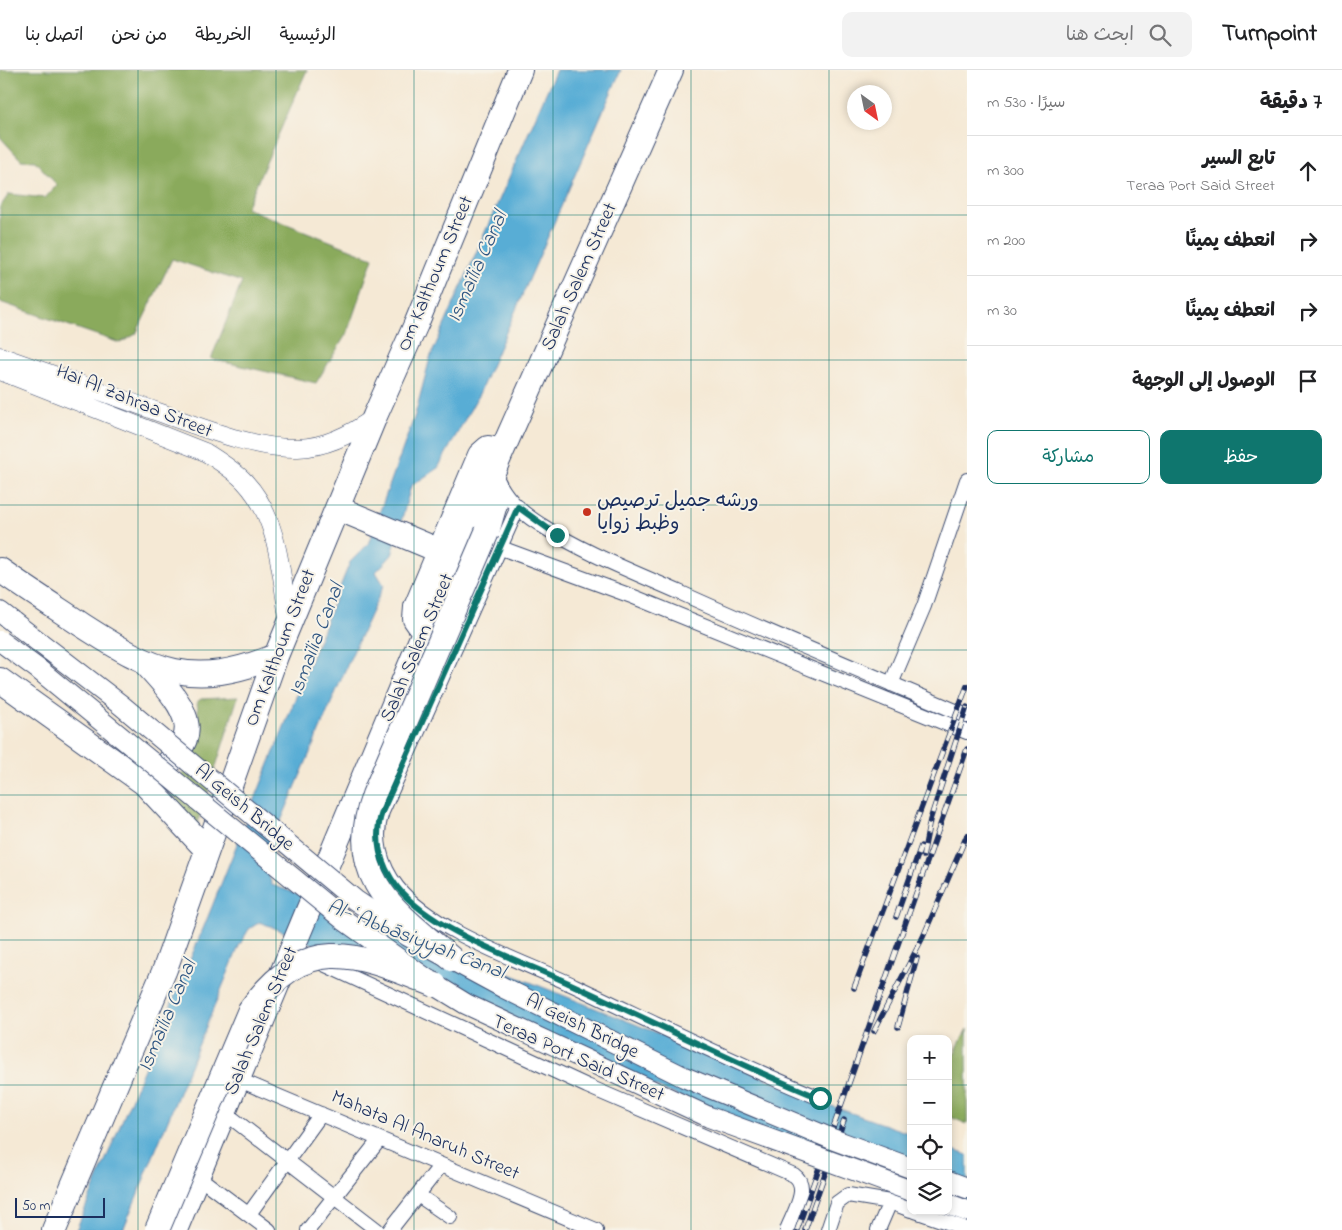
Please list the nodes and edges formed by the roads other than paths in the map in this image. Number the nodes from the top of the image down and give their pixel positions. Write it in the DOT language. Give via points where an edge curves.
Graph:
graph roads {
  1 [pos="520,70"];
  2 [pos="671,70"];
  3 [pos="0,356"];
  4 [pos="0,371"];
  5 [pos="375,416"];
  6 [pos="213,431"];
  7 [pos="205,452"];
  8 [pos="495,466"];
  9 [pos="967,480"];
  10 [pos="518,507"];
  11 [pos="348,512"];
  12 [pos="494,540"];
  13 [pos="432,547"];
  14 [pos="0,570"];
  15 [pos="642,575"];
  16 [pos="634,597"];
  17 [pos="7,617"];
  18 [pos="289,624"];
  19 [pos="424,632"];
  20 [pos="0,641"];
  21 [pos="276,656"];
  22 [pos="837,661"];
  23 [pos="146,664"];
  24 [pos="831,676"];
  25 [pos="0,680"];
  26 [pos="891,684"];
  27 [pos="967,716"];
  28 [pos="967,732"];
  29 [pos="144,783"];
  30 [pos="377,833"];
  31 [pos="206,849"];
  32 [pos="333,852"];
  33 [pos="292,950"];
  34 [pos="453,960"];
  35 [pos="435,985"];
  36 [pos="238,1080"];
  37 [pos="820,1098"];
  38 [pos="224,1112"];
  39 [pos="321,1114"];
  40 [pos="380,1139"];
  41 [pos="287,1161"];
  42 [pos="441,1165"];
  43 [pos="907,1167"];
  44 [pos="197,1176"];
  45 [pos="952,1182"];
  46 [pos="967,1188"];
  47 [pos="907,1190"];
  48 [pos="418,1195"];
  49 [pos="334,1197"];
  50 [pos="890,1202"];
  51 [pos="952,1205"];
  52 [pos="907,1208"];
  53 [pos="967,1211"];
  54 [pos="249,1214"];
  55 [pos="927,1215"];
  56 [pos="450,1217"];
  57 [pos="573,1226"];
  58 [pos="967,1229"];
  59 [pos="54,1230"];
  60 [pos="157,1230"];
  61 [pos="175,1230"];
  62 [pos="270,1230"];
  63 [pos="308,1230"];
  64 [pos="377,1230"];
  65 [pos="390,1230"];
  66 [pos="596,1230"];
  67 [pos="787,1230"];
  68 [pos="828,1230"];
  69 [pos="878,1230"];
  1 -- 5 [label="highway, Om Kalthoum Street"];
  2 -- 8 [label="highway, Salah Salem Street"];
  3 -- 6 [label="street, Hai Al Zahraa Street"];
  4 -- 7 [label="street, Hai Al Zahraa Street"];
  5 -- 6 [label="street, Hai Al Zahraa Street" via="340,438 299,448 278,447"];
  5 -- 11 [label="highway, Om Kalthoum Street"];
  6 -- 7 [label="street"];
  7 -- 18 [label="street, Hai Al Zahraa Street" via="246,483 265,512 276,546"];
  8 -- 10 [label="street" via="501,488"];
  8 -- 12 [label="highway"];
  8 -- 13 [label="highway" via="488,448 482,451"];
  8 -- 19 [label="highway, Salah Salem Street"];
  9 -- 26 [label="street" via="924,606"];
  10 -- 12 [label="street"];
  10 -- 15 [label="street" via="557,535"];
  11 -- 13 [label="highway"];
  11 -- 18 [label="highway, Om Kalthoum Street"];
  12 -- 16 [label="street"];
  12 -- 30 [label="street" via="382,812"];
  12 -- 34 [label="highway, bridge" via="374,795 365,836 370,869 381,894 392,908"];
  13 -- 19 [label="highway" via="414,619"];
  14 -- 23 [label="highway"];
  15 -- 16 [label="street"];
  15 -- 22 [label="street"];
  16 -- 24 [label="street"];
  17 -- 34 [label="main road, Al Geish Bridge, bridge" via="121,705 355,900 408,936"];
  18 -- 21 [label="highway, Om Kalthoum Street"];
  19 -- 32 [label="highway, Salah Salem Street"];
  20 -- 35 [label="main road, Al Geish Bridge, bridge" via="344,920"];
  21 -- 23 [label="highway" via="245,668 213,672 181,672"];
  21 -- 31 [label="highway, Om Kalthoum Street"];
  22 -- 24 [label="street"];
  22 -- 26 [label="street"];
  23 -- 29 [label="highway" via="180,703 187,723 180,750"];
  24 -- 28 [label="street"];
  25 -- 29 [label="highway"];
  26 -- 27 [label="street"];
  29 -- 31 [label="highway"];
  30 -- 32 [label="street" via="364,831 352,834"];
  30 -- 37 [label="street" via="380,855 397,887 428,914 460,933"];
  31 -- 59 [label="highway, Om Kalthoum Street" via="159,984"];
  32 -- 33 [label="highway, Salah Salem Street"];
  33 -- 36 [label="highway, Salah Salem Street"];
  33 -- 67 [label="street, Teraa Port Said Street" via="587,1086 794,1175 802,1190"];
  34 -- 43 [label="main road, Al Geish Bridge, bridge" via="684,1077"];
  35 -- 47 [label="main road, Al Geish Bridge, bridge" via="494,1017 709,1117"];
  35 -- 60 [label="highway, bridge" via="376,961 340,956 305,962 269,986 250,1010"];
  36 -- 38 [label="highway, Salah Salem Street"];
  36 -- 39 [label="street, Mahata Al Anaruh Street"];
  38 -- 41 [label="street"];
  38 -- 44 [label="highway, Salah Salem Street"];
  39 -- 40 [label="street, Mahata Al Anaruh Street"];
  39 -- 41 [label="street"];
  40 -- 42 [label="street, Mahata Al Anaruh Street"];
  40 -- 49 [label="street"];
  41 -- 49 [label="street"];
  41 -- 54 [label="street"];
  42 -- 48 [label="street"];
  42 -- 57 [label="street, Mahata Al Anaruh Street"];
  44 -- 54 [label="street"];
  44 -- 61 [label="highway, Salah Salem Street"];
  45 -- 46 [label="main road"];
  48 -- 56 [label="street"];
  48 -- 65 [label="street"];
  49 -- 63 [label="street"];
  49 -- 64 [label="street"];
  50 -- 52 [label="street"];
  50 -- 68 [label="street" via="858,1195 844,1197 835,1207"];
  50 -- 69 [label="street"];
  51 -- 53 [label="main road"];
  54 -- 62 [label="street"];
  55 -- 58 [label="street"];
  57 -- 66 [label="street, Mahata Al Anaruh Street"];
}
